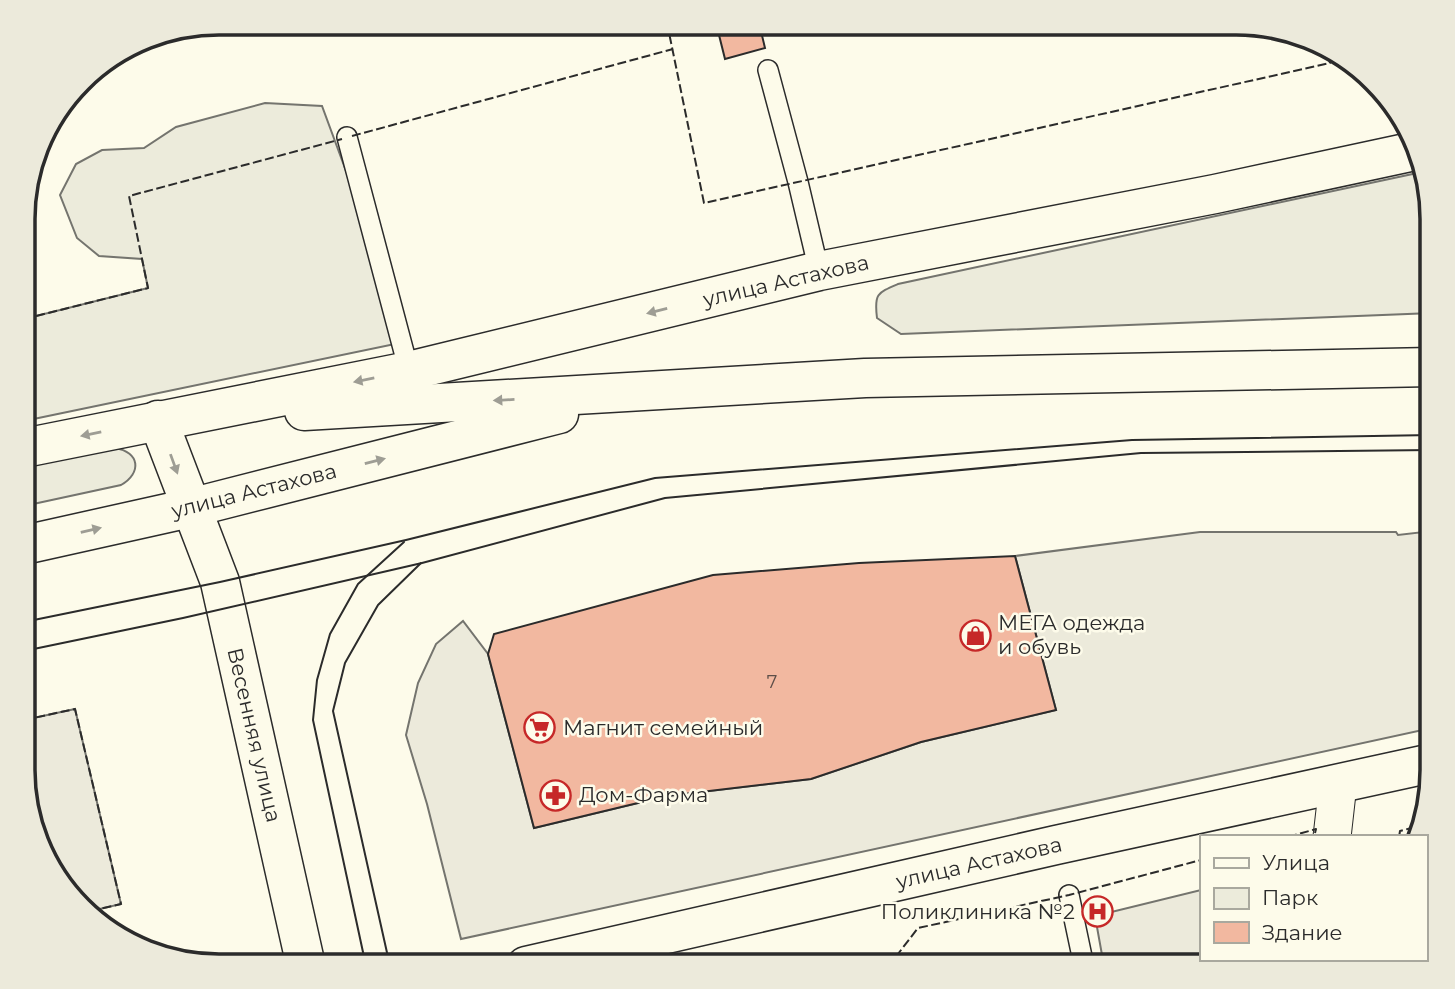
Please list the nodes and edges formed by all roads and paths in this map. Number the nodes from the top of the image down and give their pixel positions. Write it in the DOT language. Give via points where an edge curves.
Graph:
graph roads {
  1 [pos="768,71"];
  2 [pos="347,137"];
  3 [pos="1408,153"];
  4 [pos="819,271"];
  5 [pos="1420,367"];
  6 [pos="409,371"];
  7 [pos="646,392"];
  8 [pos="158,420"];
  9 [pos="35,447"];
  10 [pos="191,508"];
  11 [pos="35,543"];
  12 [pos="1420,766"];
  13 [pos="1338,784"];
  14 [pos="1332,835"];
  15 [pos="1069,895"];
  16 [pos="303,954"];
  17 [pos="580,954"];
  18 [pos="1081,954"];
  1 -- 4 [label="lane"];
  2 -- 6 [label="lane"];
  3 -- 4 [label="main road, улица Астахова"];
  4 -- 6 [label="main road, улица Астахова, one-way"];
  5 -- 7 [label="main road, улица Астахова" via="865,378"];
  6 -- 8 [label="main road, улица Астахова, one-way"];
  7 -- 8 [label="main road, улица Астахова, one-way"];
  10 -- 7 [label="main road, улица Астахова, one-way"];
  8 -- 9 [label="main road, улица Астахова, one-way"];
  8 -- 10 [label="main road, Весенняя улица, one-way"];
  11 -- 10 [label="main road, улица Астахова, one-way"];
  10 -- 16 [label="main road, Весенняя улица" via="220,582"];
  12 -- 13 [label="main road, улица Астахова"];
  13 -- 14 [label="street"];
  13 -- 17 [label="main road, улица Астахова"];
  15 -- 18 [label="lane"];
}
